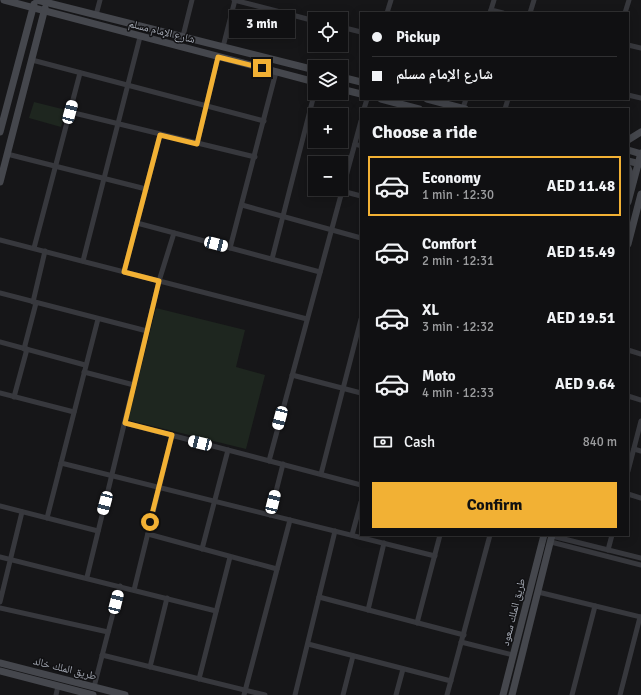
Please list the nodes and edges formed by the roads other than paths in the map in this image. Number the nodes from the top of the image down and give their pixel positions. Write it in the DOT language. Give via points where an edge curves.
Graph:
graph roads {
  1 [pos="4,0"];
  2 [pos="36,0"];
  3 [pos="100,0"];
  4 [pos="192,0"];
  5 [pos="234,0"];
  6 [pos="391,0"];
  7 [pos="494,0"];
  8 [pos="534,0"];
  9 [pos="629,0"];
  10 [pos="47,1"];
  11 [pos="33,8"];
  12 [pos="44,11"];
  13 [pos="387,12"];
  14 [pos="490,12"];
  15 [pos="530,12"];
  16 [pos="625,12"];
  17 [pos="96,15"];
  18 [pos="308,19"];
  19 [pos="348,29"];
  20 [pos="360,32"];
  21 [pos="183,36"];
  22 [pos="140,37"];
  23 [pos="629,45"];
  24 [pos="223,47"];
  25 [pos="641,48"];
  26 [pos="218,57"];
  27 [pos="32,60"];
  28 [pos="308,68"];
  29 [pos="80,72"];
  30 [pos="276,72"];
  31 [pos="348,79"];
  32 [pos="308,80"];
  33 [pos="360,82"];
  34 [pos="127,85"];
  35 [pos="348,91"];
  36 [pos="360,94"];
  37 [pos="629,95"];
  38 [pos="641,98"];
  39 [pos="313,100"];
  40 [pos="385,100"];
  41 [pos="430,100"];
  42 [pos="206,106"];
  43 [pos="415,108"];
  44 [pos="460,108"];
  45 [pos="70,112"];
  46 [pos="264,120"];
  47 [pos="118,124"];
  48 [pos="360,125"];
  49 [pos="0,132"];
  50 [pos="641,132"];
  51 [pos="160,135"];
  52 [pos="629,139"];
  53 [pos="197,144"];
  54 [pos="355,144"];
  55 [pos="360,146"];
  56 [pos="629,150"];
  57 [pos="641,153"];
  58 [pos="7,154"];
  59 [pos="255,157"];
  60 [pos="629,161"];
  61 [pos="639,164"];
  62 [pos="55,166"];
  63 [pos="348,169"];
  64 [pos="629,171"];
  65 [pos="104,178"];
  66 [pos="0,182"];
  67 [pos="633,182"];
  68 [pos="146,189"];
  69 [pos="348,193"];
  70 [pos="641,194"];
  71 [pos="341,196"];
  72 [pos="360,196"];
  73 [pos="629,198"];
  74 [pos="242,205"];
  75 [pos="638,216"];
  76 [pos="283,217"];
  77 [pos="137,223"];
  78 [pos="332,230"];
  79 [pos="174,233"];
  80 [pos="360,238"];
  81 [pos="0,240"];
  82 [pos="629,241"];
  83 [pos="34,248"];
  84 [pos="230,248"];
  85 [pos="45,251"];
  86 [pos="272,259"];
  87 [pos="83,261"];
  88 [pos="124,272"];
  89 [pos="320,272"];
  90 [pos="159,281"];
  91 [pos="0,293"];
  92 [pos="34,302"];
  93 [pos="98,319"];
  94 [pos="307,319"];
  95 [pos="360,323"];
  96 [pos="147,331"];
  97 [pos="0,342"];
  98 [pos="25,349"];
  99 [pos="629,350"];
  100 [pos="641,354"];
  101 [pos="86,365"];
  102 [pos="84,372"];
  103 [pos="292,375"];
  104 [pos="134,385"];
  105 [pos="343,388"];
  106 [pos="360,393"];
  107 [pos="0,395"];
  108 [pos="629,396"];
  109 [pos="14,397"];
  110 [pos="641,400"];
  111 [pos="74,412"];
  112 [pos="641,421"];
  113 [pos="125,423"];
  114 [pos="172,435"];
  115 [pos="634,449"];
  116 [pos="228,450"];
  117 [pos="641,451"];
  118 [pos="268,461"];
  119 [pos="61,463"];
  120 [pos="283,464"];
  121 [pos="629,467"];
  122 [pos="321,474"];
  123 [pos="112,475"];
  124 [pos="360,485"];
  125 [pos="159,487"];
  126 [pos="629,494"];
  127 [pos="641,498"];
  128 [pos="215,501"];
  129 [pos="0,506"];
  130 [pos="360,506"];
  131 [pos="22,512"];
  132 [pos="270,515"];
  133 [pos="47,518"];
  134 [pos="290,520"];
  135 [pos="98,531"];
  136 [pos="336,531"];
  137 [pos="148,534"];
  138 [pos="352,535"];
  139 [pos="440,536"];
  140 [pos="490,536"];
  141 [pos="544,536"];
  142 [pos="612,536"];
  143 [pos="552,538"];
  144 [pos="384,543"];
  145 [pos="202,549"];
  146 [pos="608,550"];
  147 [pos="435,556"];
  148 [pos="0,557"];
  149 [pos="230,557"];
  150 [pos="641,558"];
  151 [pos="10,559"];
  152 [pos="641,565"];
  153 [pos="277,569"];
  154 [pos="87,577"];
  155 [pos="120,586"];
  156 [pos="134,590"];
  157 [pos="538,592"];
  158 [pos="319,597"];
  159 [pos="167,598"];
  160 [pos="0,602"];
  161 [pos="595,606"];
  162 [pos="0,608"];
  163 [pos="368,610"];
  164 [pos="216,611"];
  165 [pos="640,617"];
  166 [pos="417,623"];
  167 [pos="108,632"];
  168 [pos="464,635"];
  169 [pos="462,642"];
  170 [pos="308,644"];
  171 [pos="102,655"];
  172 [pos="513,655"];
  173 [pos="353,656"];
  174 [pos="0,663"];
  175 [pos="150,667"];
  176 [pos="403,669"];
  177 [pos="0,671"];
  178 [pos="199,679"];
  179 [pos="451,681"];
  180 [pos="58,686"];
  181 [pos="94,687"];
  182 [pos="244,692"];
  183 [pos="56,695"];
  184 [pos="93,695"];
  185 [pos="125,695"];
  186 [pos="265,695"];
  187 [pos="295,695"];
  188 [pos="343,695"];
  189 [pos="396,695"];
  190 [pos="447,695"];
  191 [pos="503,695"];
  192 [pos="512,695"];
  193 [pos="572,695"];
  194 [pos="620,695"];
  1 -- 11 [label="main road, شارع الإمام مسلم"];
  2 -- 10 [label="main road, شارع الإمام مسلم"];
  2 -- 11 [label="main road"];
  3 -- 17 [label="street"];
  4 -- 21 [label="street"];
  5 -- 18 [label="street"];
  5 -- 24 [label="street"];
  6 -- 13 [label="street"];
  7 -- 14 [label="street"];
  8 -- 15 [label="street"];
  9 -- 16 [label="street"];
  10 -- 12 [label="main road"];
  10 -- 17 [label="main road, شارع الإمام مسلم"];
  11 -- 12 [label="main road, شارع الإمام مسلم"];
  11 -- 49 [label="main road"];
  12 -- 22 [label="main road, شارع الإمام مسلم"];
  12 -- 27 [label="main road"];
  17 -- 21 [label="main road, شارع الإمام مسلم"];
  19 -- 20 [label="street"];
  21 -- 24 [label="main road, شارع الإمام مسلم"];
  22 -- 26 [label="main road, شارع الإمام مسلم"];
  22 -- 34 [label="street"];
  23 -- 25 [label="street"];
  24 -- 28 [label="main road, شارع الإمام مسلم"];
  26 -- 30 [label="main road, شارع الإمام مسلم"];
  26 -- 42 [label="street"];
  27 -- 29 [label="street"];
  27 -- 58 [label="main road"];
  29 -- 34 [label="street"];
  29 -- 45 [label="street"];
  30 -- 32 [label="main road, شارع الإمام مسلم"];
  30 -- 46 [label="street"];
  31 -- 33 [label="main road"];
  34 -- 42 [label="street"];
  34 -- 47 [label="street"];
  35 -- 36 [label="main road"];
  37 -- 38 [label="street"];
  39 -- 76 [label="street"];
  40 -- 43 [label="main road"];
  41 -- 44 [label="main road"];
  42 -- 46 [label="street"];
  42 -- 53 [label="street"];
  45 -- 47 [label="street"];
  45 -- 62 [label="street"];
  46 -- 59 [label="street"];
  47 -- 51 [label="street"];
  47 -- 65 [label="street"];
  48 -- 54 [label="street"];
  50 -- 52 [label="main road"];
  51 -- 53 [label="street"];
  51 -- 68 [label="street"];
  53 -- 59 [label="street"];
  54 -- 55 [label="street"];
  54 -- 63 [label="street"];
  56 -- 57 [label="main road"];
  57 -- 61 [label="main road"];
  58 -- 62 [label="street"];
  58 -- 66 [label="main road"];
  59 -- 74 [label="street"];
  60 -- 61 [label="main road"];
  61 -- 67 [label="main road"];
  62 -- 65 [label="street"];
  62 -- 83 [label="street"];
  64 -- 67 [label="main road"];
  65 -- 68 [label="street"];
  65 -- 87 [label="street"];
  67 -- 73 [label="main road"];
  68 -- 77 [label="street"];
  69 -- 72 [label="street"];
  70 -- 75 [label="main road"];
  71 -- 78 [label="street"];
  74 -- 76 [label="street"];
  74 -- 84 [label="street"];
  75 -- 82 [label="main road"];
  76 -- 78 [label="street"];
  76 -- 86 [label="street"];
  77 -- 79 [label="street"];
  77 -- 88 [label="street"];
  78 -- 80 [label="street"];
  78 -- 89 [label="street"];
  79 -- 84 [label="street"];
  79 -- 90 [label="street"];
  81 -- 83 [label="street"];
  83 -- 85 [label="street"];
  84 -- 86 [label="street"];
  85 -- 87 [label="street"];
  85 -- 92 [label="street"];
  86 -- 89 [label="street"];
  87 -- 88 [label="street"];
  88 -- 90 [label="street"];
  89 -- 94 [label="street"];
  90 -- 94 [label="street"];
  90 -- 96 [label="street"];
  91 -- 92 [label="street"];
  92 -- 93 [label="street"];
  92 -- 98 [label="street"];
  93 -- 96 [label="street"];
  93 -- 101 [label="street"];
  94 -- 103 [label="street"];
  95 -- 105 [label="street"];
  96 -- 104 [label="street"];
  97 -- 98 [label="street"];
  98 -- 101 [label="street"];
  98 -- 109 [label="street"];
  99 -- 100 [label="street"];
  101 -- 102 [label="street"];
  102 -- 104 [label="street"];
  102 -- 111 [label="street"];
  103 -- 105 [label="street"];
  103 -- 118 [label="street"];
  104 -- 113 [label="street"];
  105 -- 106 [label="street"];
  105 -- 122 [label="street"];
  107 -- 109 [label="street"];
  108 -- 110 [label="street"];
  109 -- 111 [label="street"];
  111 -- 119 [label="street"];
  112 -- 115 [label="street"];
  113 -- 114 [label="street"];
  113 -- 123 [label="street"];
  114 -- 116 [label="street"];
  114 -- 125 [label="street"];
  115 -- 117 [label="street"];
  115 -- 121 [label="street"];
  116 -- 118 [label="street"];
  116 -- 128 [label="street"];
  118 -- 120 [label="street"];
  119 -- 123 [label="street"];
  119 -- 133 [label="street"];
  120 -- 122 [label="street"];
  120 -- 132 [label="street"];
  122 -- 124 [label="street"];
  123 -- 125 [label="street"];
  123 -- 135 [label="street"];
  125 -- 128 [label="street"];
  125 -- 137 [label="street"];
  126 -- 127 [label="street"];
  128 -- 132 [label="street"];
  128 -- 145 [label="street"];
  129 -- 131 [label="street"];
  130 -- 138 [label="street"];
  131 -- 133 [label="street"];
  131 -- 151 [label="street"];
  132 -- 134 [label="street"];
  133 -- 135 [label="street"];
  134 -- 136 [label="street"];
  134 -- 153 [label="street"];
  135 -- 154 [label="street"];
  136 -- 138 [label="street"];
  136 -- 158 [label="street"];
  137 -- 145 [label="street"];
  137 -- 156 [label="street"];
  138 -- 144 [label="street"];
  139 -- 147 [label="street"];
  140 -- 168 [label="street"];
  141 -- 172 [label="main road, طريق الملك سعود"];
  142 -- 146 [label="street"];
  143 -- 146 [label="street"];
  143 -- 152 [label="street"];
  143 -- 157 [label="main road, طريق الملك سعود"];
  144 -- 147 [label="street"];
  144 -- 163 [label="street"];
  145 -- 149 [label="street"];
  146 -- 150 [label="street"];
  147 -- 166 [label="street"];
  148 -- 151 [label="street"];
  149 -- 153 [label="street"];
  149 -- 164 [label="street"];
  151 -- 154 [label="street"];
  151 -- 160 [label="street"];
  153 -- 182 [label="street"];
  154 -- 155 [label="street"];
  155 -- 156 [label="street"];
  155 -- 167 [label="street"];
  156 -- 159 [label="street"];
  157 -- 161 [label="street"];
  157 -- 192 [label="main road, طريق الملك سعود"];
  158 -- 163 [label="street"];
  158 -- 170 [label="street"];
  159 -- 164 [label="street"];
  159 -- 175 [label="street"];
  161 -- 165 [label="street"];
  161 -- 193 [label="street"];
  162 -- 167 [label="street"];
  163 -- 166 [label="street"];
  164 -- 178 [label="street"];
  165 -- 194 [label="street"];
  166 -- 168 [label="street"];
  167 -- 171 [label="street"];
  168 -- 169 [label="street"];
  169 -- 172 [label="street"];
  169 -- 179 [label="street"];
  170 -- 173 [label="street"];
  170 -- 187 [label="street"];
  171 -- 175 [label="street"];
  171 -- 181 [label="street"];
  172 -- 191 [label="main road, طريق الملك سعود"];
  173 -- 176 [label="street"];
  173 -- 188 [label="street"];
  174 -- 181 [label="main road, طريق الملك خالد"];
  175 -- 178 [label="street"];
  176 -- 179 [label="street"];
  176 -- 189 [label="street"];
  177 -- 180 [label="main road, طريق الملك خالد"];
  178 -- 182 [label="street"];
  179 -- 190 [label="street"];
  180 -- 183 [label="street"];
  180 -- 184 [label="main road, طريق الملك خالد"];
  181 -- 185 [label="main road, طريق الملك خالد"];
  182 -- 186 [label="street"];
}
